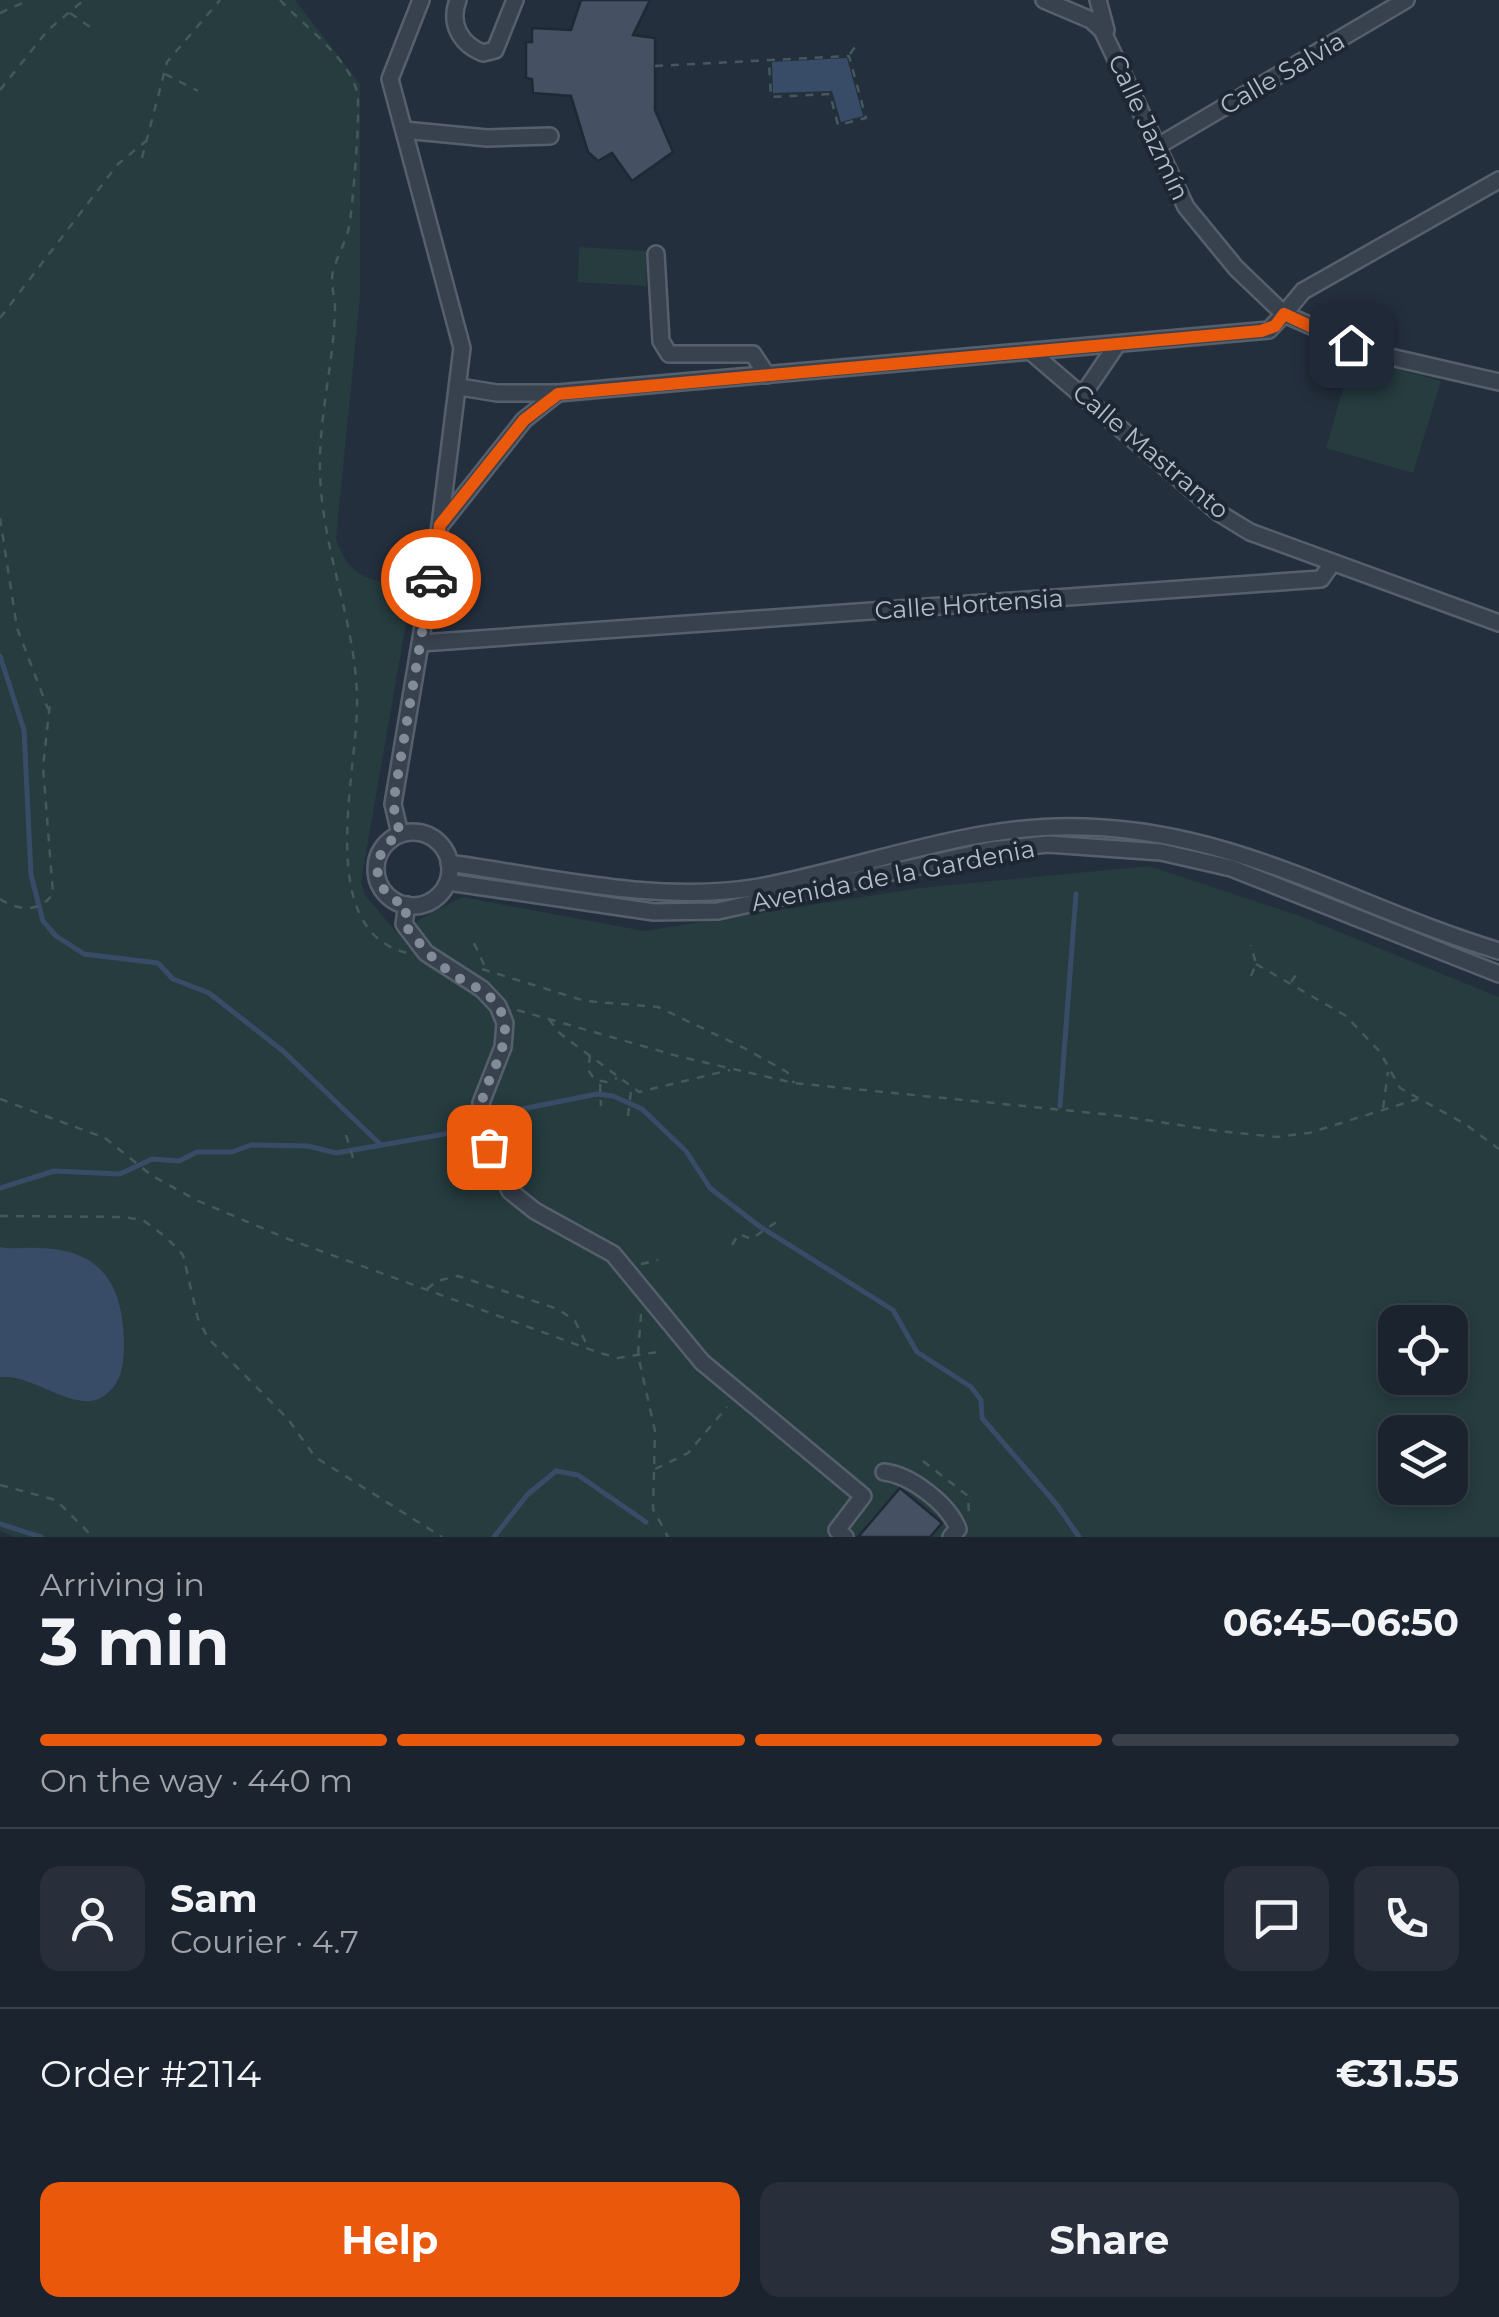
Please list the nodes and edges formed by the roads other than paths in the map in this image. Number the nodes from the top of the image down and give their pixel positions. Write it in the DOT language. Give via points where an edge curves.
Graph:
graph roads {
  1 [pos="420,0"];
  2 [pos="458,0"];
  3 [pos="515,0"];
  4 [pos="1044,0"];
  5 [pos="1078,0"];
  6 [pos="1098,0"];
  7 [pos="1406,0"];
  8 [pos="1086,18"];
  9 [pos="1110,44"];
  10 [pos="404,130"];
  11 [pos="550,136"];
  12 [pos="1158,146"];
  13 [pos="1499,180"];
  14 [pos="656,254"];
  15 [pos="1284,314"];
  16 [pos="1116,346"];
  17 [pos="1031,352"];
  18 [pos="767,375"];
  19 [pos="1499,382"];
  20 [pos="460,387"];
  21 [pos="1084,393"];
  22 [pos="558,394"];
  23 [pos="440,525"];
  24 [pos="1331,565"];
  25 [pos="1499,623"];
  26 [pos="420,643"];
  27 [pos="400,834"];
  28 [pos="449,862"];
  29 [pos="448,882"];
  30 [pos="407,906"];
  31 [pos="1466,940"];
  32 [pos="1499,950"];
  33 [pos="1459,960"];
  34 [pos="1499,974"];
  35 [pos="884,1472"];
  36 [pos="954,1533"];
  37 [pos="846,1537"];
  1 -- 10 [label="street" via="390,79"];
  2 -- 3 [label="street" via="459,35 483,53 495,50"];
  4 -- 8 [label="street, Calle Jazmín"];
  5 -- 8 [label="street"];
  6 -- 9 [label="street"];
  7 -- 12 [label="street, Calle Salvia"];
  8 -- 9 [label="street, Calle Jazmín"];
  9 -- 12 [label="street, Calle Jazmín"];
  10 -- 11 [label="street"];
  10 -- 20 [label="street" via="462,348"];
  12 -- 15 [label="street, Calle Jazmín" via="1201,230"];
  13 -- 15 [label="street" via="1302,291"];
  14 -- 18 [label="street" via="662,341 669,354 753,354"];
  15 -- 16 [label="street" via="1269,330"];
  15 -- 19 [label="street" via="1372,353"];
  16 -- 17 [label="street"];
  16 -- 21 [label="street"];
  17 -- 18 [label="street"];
  17 -- 21 [label="street, Calle Mastranto"];
  18 -- 22 [label="street"];
  20 -- 22 [label="street"];
  20 -- 23 [label="street"];
  21 -- 24 [label="street, Calle Mastranto" via="1220,512 1277,546"];
  22 -- 23 [label="street" via="524,420"];
  23 -- 26 [label="street"];
  24 -- 25 [label="street"];
  24 -- 26 [label="street, Calle Hortensia" via="1322,579"];
  26 -- 27 [label="street" via="393,804"];
  27 -- 28 [label="street" via="434,838"];
  27 -- 30 [label="street" via="382,849 376,872 386,894"];
  28 -- 29 [label="street"];
  28 -- 31 [label="street, Avenida de la Gardenia" via="694,892 756,887 989,834 1090,826 1164,834 1251,855"];
  29 -- 30 [label="street" via="431,901"];
  29 -- 33 [label="street, Avenida de la Gardenia" via="654,912 718,910 991,850 1048,844 1230,868"];
  30 -- 37 [label="street" via="404,924 426,953 482,989 506,1023 481,1104 483,1130 510,1191 613,1254 663,1319 737,1395 863,1496 837,1530"];
  31 -- 32 [label="street, Avenida de la Gardenia"];
  31 -- 33 [label="street"];
  33 -- 34 [label="street, Avenida de la Gardenia"];
  35 -- 36 [label="street" via="903,1474 954,1517"];
}
